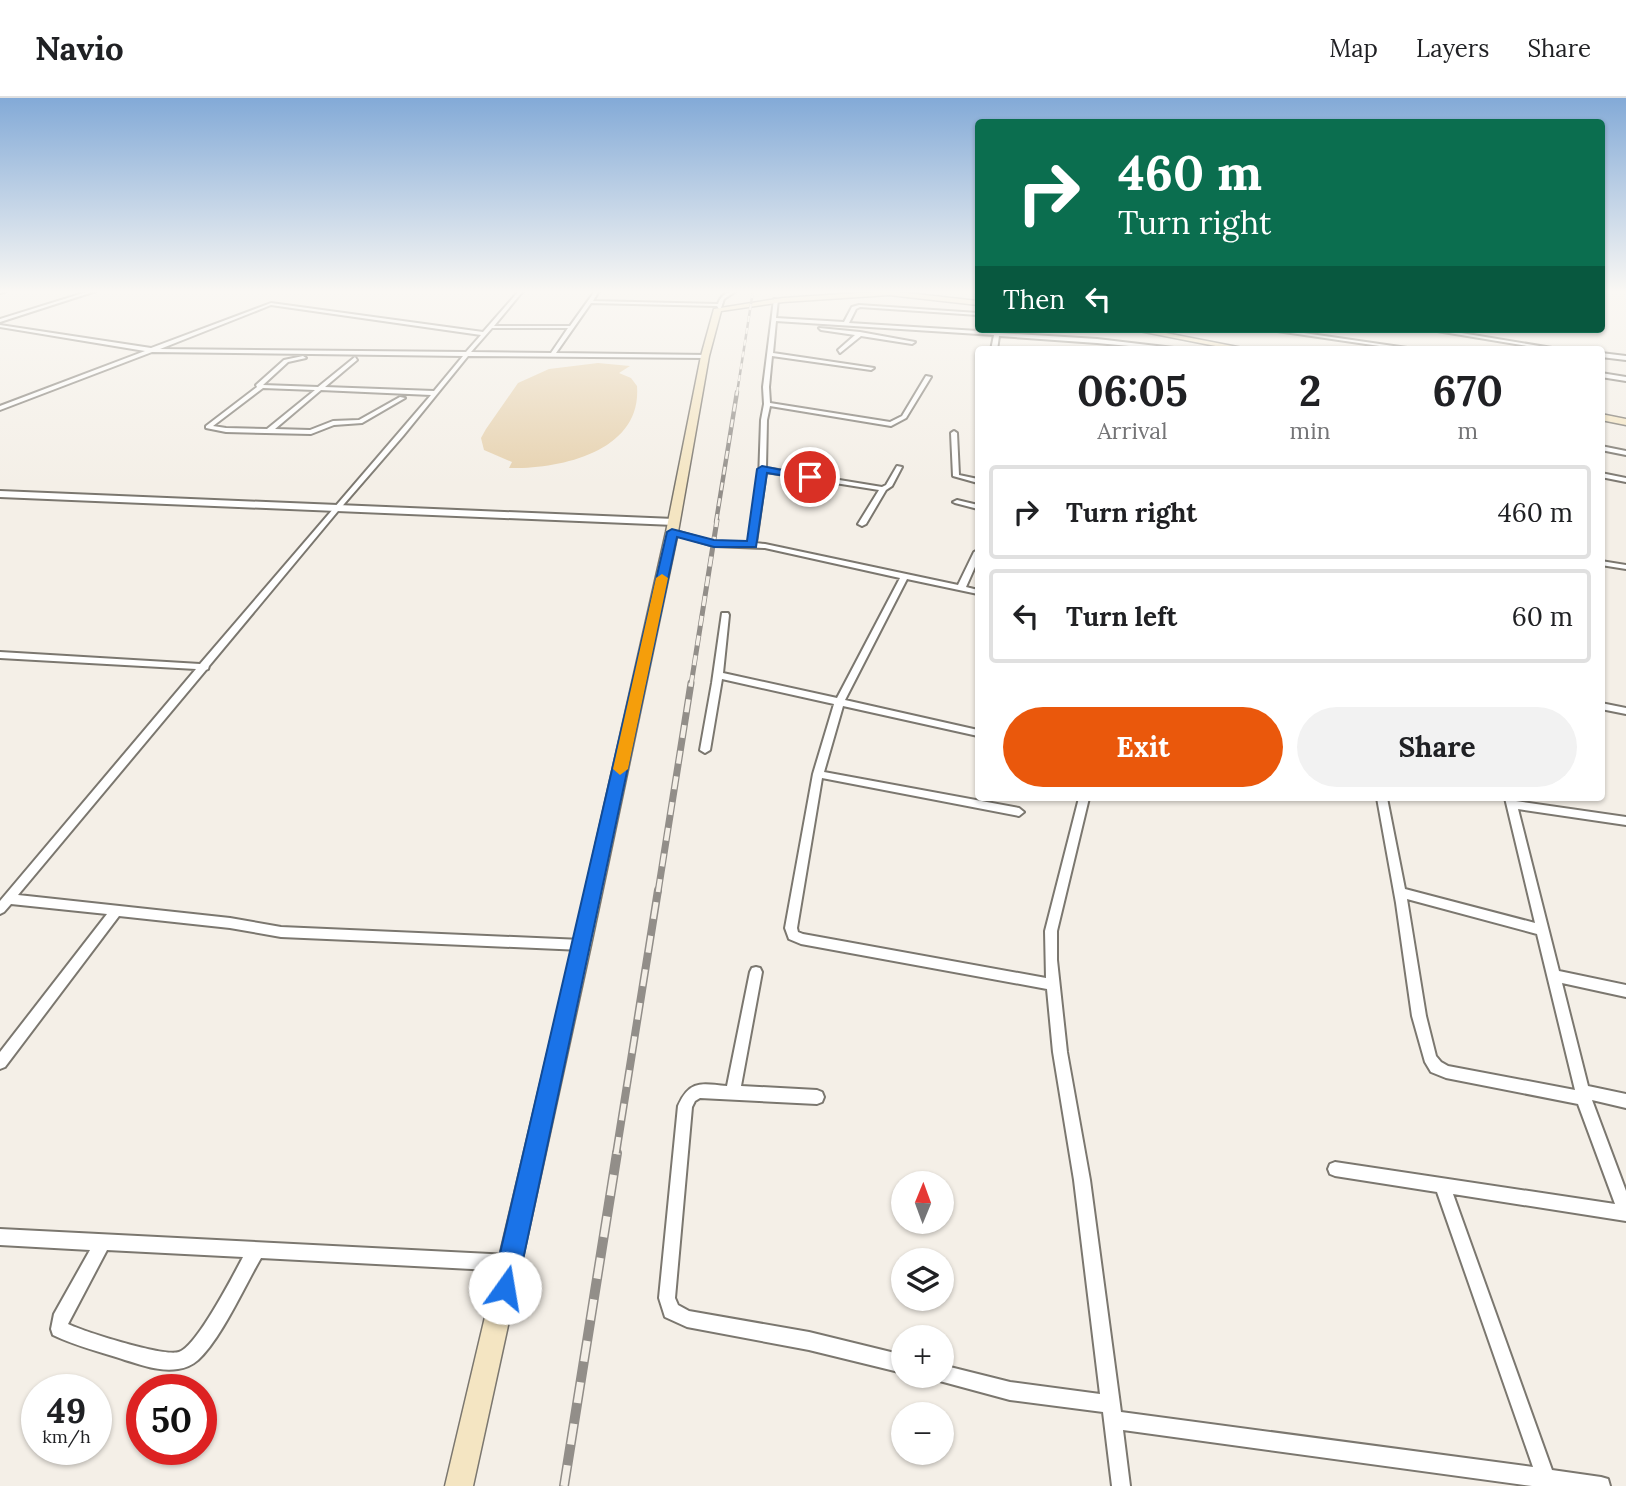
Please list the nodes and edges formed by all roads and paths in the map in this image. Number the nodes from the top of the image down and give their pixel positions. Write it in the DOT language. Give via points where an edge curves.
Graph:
graph roads {
  1 [pos="136,356"];
  2 [pos="466,356"];
  3 [pos="670,356"];
  4 [pos="705,356"];
  5 [pos="769,356"];
  6 [pos="781,356"];
  7 [pos="1607,356"];
  8 [pos="1626,358"];
  9 [pos="355,359"];
  10 [pos="435,359"];
  11 [pos="871,369"];
  12 [pos="1605,376"];
  13 [pos="928,377"];
  14 [pos="1626,379"];
  15 [pos="262,386"];
  16 [pos="321,388"];
  17 [pos="435,393"];
  18 [pos="402,398"];
  19 [pos="767,404"];
  20 [pos="0,408"];
  21 [pos="1605,418"];
  22 [pos="1626,422"];
  23 [pos="269,431"];
  24 [pos="954,433"];
  25 [pos="1605,449"];
  26 [pos="1626,453"];
  27 [pos="899,467"];
  28 [pos="762,469"];
  29 [pos="1605,476"];
  30 [pos="1626,480"];
  31 [pos="975,481"];
  32 [pos="883,489"];
  33 [pos="0,494"];
  34 [pos="957,502"];
  35 [pos="975,506"];
  36 [pos="335,509"];
  37 [pos="862,524"];
  38 [pos="673,527"];
  39 [pos="752,545"];
  40 [pos="975,558"];
  41 [pos="1605,564"];
  42 [pos="1626,567"];
  43 [pos="905,576"];
  44 [pos="961,588"];
  45 [pos="975,591"];
  46 [pos="724,615"];
  47 [pos="0,655"];
  48 [pos="205,667"];
  49 [pos="718,676"];
  50 [pos="839,703"];
  51 [pos="1605,707"];
  52 [pos="1626,711"];
  53 [pos="975,732"];
  54 [pos="705,750"];
  55 [pos="818,774"];
  56 [pos="1083,801"];
  57 [pos="1383,801"];
  58 [pos="1511,801"];
  59 [pos="1018,812"];
  60 [pos="1626,821"];
  61 [pos="1400,892"];
  62 [pos="4,904"];
  63 [pos="116,911"];
  64 [pos="1541,930"];
  65 [pos="582,945"];
  66 [pos="756,972"];
  67 [pos="1555,976"];
  68 [pos="1053,985"];
  69 [pos="1626,991"];
  70 [pos="0,1063"];
  71 [pos="733,1093"];
  72 [pos="1583,1094"];
  73 [pos="817,1097"];
  74 [pos="1626,1101"];
  75 [pos="1335,1169"];
  76 [pos="1442,1185"];
  77 [pos="1626,1212"];
  78 [pos="0,1237"];
  79 [pos="102,1243"];
  80 [pos="256,1251"];
  81 [pos="510,1263"];
  82 [pos="891,1361"];
  83 [pos="954,1377"];
  84 [pos="1111,1412"];
  85 [pos="1546,1479"];
  86 [pos="459,1486"];
  87 [pos="1121,1486"];
  88 [pos="1601,1486"];
  1 -- 20 [label="street"];
  2 -- 17 [label="street"];
  3 -- 4 [label="street"];
  4 -- 38 [label="main road"];
  5 -- 19 [label="street"];
  6 -- 11 [label="street"];
  7 -- 8 [label="street"];
  9 -- 10 [label="street"];
  9 -- 15 [label="street" via="290,359 258,384"];
  9 -- 16 [label="street"];
  12 -- 14 [label="street"];
  13 -- 19 [label="street" via="896,424"];
  15 -- 16 [label="street"];
  15 -- 23 [label="street" via="208,427"];
  16 -- 17 [label="street"];
  16 -- 23 [label="street"];
  17 -- 36 [label="street"];
  18 -- 23 [label="street" via="354,424 332,424 311,432"];
  19 -- 28 [label="street"];
  21 -- 22 [label="main road"];
  24 -- 31 [label="street" via="956,476"];
  25 -- 26 [label="street"];
  27 -- 32 [label="street"];
  28 -- 32 [label="street"];
  28 -- 39 [label="street"];
  29 -- 30 [label="street"];
  32 -- 37 [label="street"];
  33 -- 36 [label="street"];
  34 -- 35 [label="street"];
  36 -- 38 [label="street"];
  36 -- 48 [label="street"];
  38 -- 39 [label="street" via="714,544"];
  38 -- 65 [label="main road"];
  39 -- 43 [label="street"];
  40 -- 44 [label="street"];
  41 -- 42 [label="street"];
  43 -- 44 [label="street"];
  43 -- 50 [label="street"];
  44 -- 45 [label="street"];
  46 -- 49 [label="street"];
  47 -- 48 [label="street"];
  48 -- 62 [label="street"];
  49 -- 50 [label="street"];
  49 -- 54 [label="street"];
  50 -- 53 [label="street"];
  50 -- 55 [label="street"];
  51 -- 52 [label="street"];
  55 -- 59 [label="street"];
  55 -- 68 [label="street" via="799,867 793,935"];
  56 -- 68 [label="street" via="1051,931"];
  57 -- 61 [label="street"];
  58 -- 60 [label="street"];
  58 -- 64 [label="street"];
  61 -- 64 [label="street"];
  61 -- 72 [label="street" via="1419,1016 1436,1067"];
  62 -- 63 [label="street"];
  63 -- 65 [label="street" via="281,932"];
  63 -- 70 [label="street"];
  64 -- 67 [label="street"];
  65 -- 81 [label="main road"];
  66 -- 71 [label="street"];
  67 -- 69 [label="street"];
  67 -- 72 [label="street"];
  68 -- 84 [label="street"];
  71 -- 73 [label="street"];
  71 -- 82 [label="street" via="699,1091 685,1106 667,1298 671,1311 687,1319"];
  72 -- 74 [label="street"];
  72 -- 77 [label="street"];
  75 -- 76 [label="street"];
  76 -- 77 [label="street"];
  76 -- 85 [label="street"];
  78 -- 79 [label="street"];
  79 -- 80 [label="street"];
  79 -- 80 [label="street" via="59,1329 168,1360 183,1360 198,1346"];
  80 -- 81 [label="street"];
  81 -- 86 [label="main road"];
  83 -- 84 [label="street"];
  84 -- 85 [label="street"];
  84 -- 87 [label="street"];
  85 -- 88 [label="street"];
}
